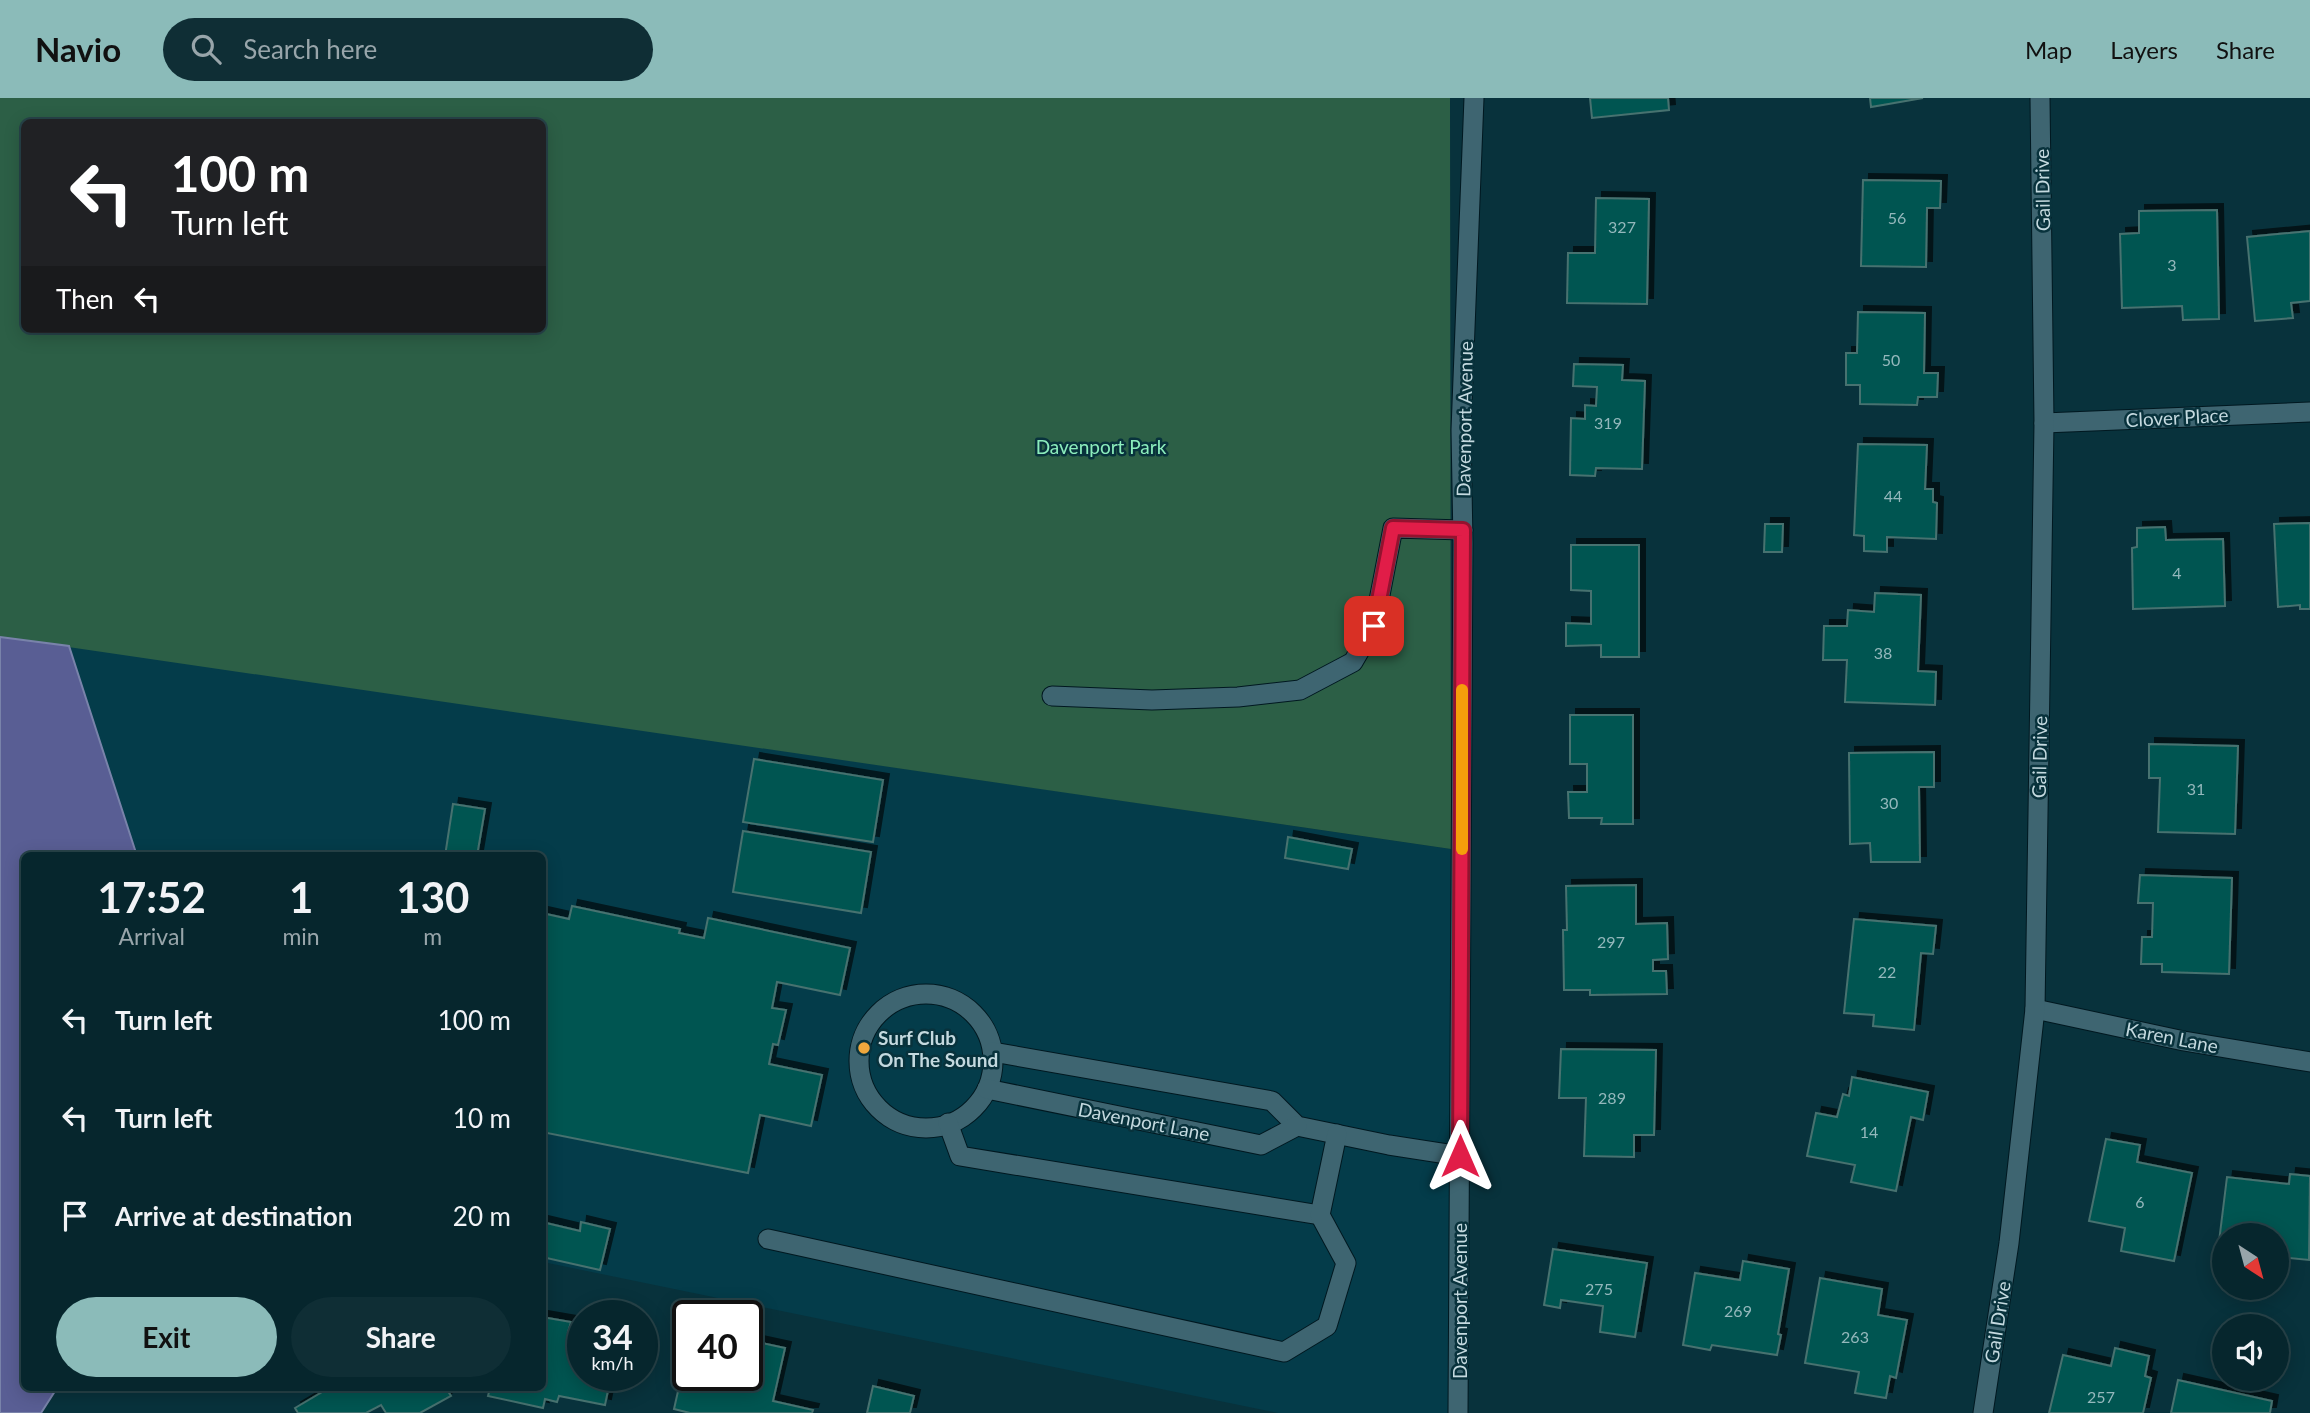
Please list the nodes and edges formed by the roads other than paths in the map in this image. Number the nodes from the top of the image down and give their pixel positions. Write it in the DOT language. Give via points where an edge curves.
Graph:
graph roads {
  1 [pos="1474,98"];
  2 [pos="2040,98"];
  3 [pos="2310,412"];
  4 [pos="2045,423"];
  5 [pos="1463,530"];
  6 [pos="1052,696"];
  7 [pos="2035,1009"];
  8 [pos="993,1052"];
  9 [pos="2310,1062"];
  10 [pos="987,1089"];
  11 [pos="948,1124"];
  12 [pos="1297,1126"];
  13 [pos="1337,1134"];
  14 [pos="1460,1156"];
  15 [pos="1320,1215"];
  16 [pos="768,1239"];
  17 [pos="1458,1413"];
  18 [pos="1983,1413"];
  1 -- 5 [label="street, Davenport Avenue" via="1461,429"];
  2 -- 4 [label="street, Gail Drive"];
  3 -- 4 [label="street, Clover Place"];
  4 -- 7 [label="street, Gail Drive"];
  5 -- 6 [label="street" via="1393,528 1374,626 1353,662 1300,690 1152,700"];
  5 -- 14 [label="street, Davenport Avenue"];
  7 -- 9 [label="street, Karen Lane"];
  7 -- 18 [label="street, Gail Drive" via="2009,1243"];
  8 -- 10 [label="street"];
  8 -- 11 [label="street" via="973,1013 954,1000 933,994 890,1004 873,1020 862,1040 859,1062 863,1084 874,1104 912,1127"];
  8 -- 12 [label="street, Davenport Lane" via="1272,1101"];
  10 -- 11 [label="street" via="974,1108"];
  10 -- 12 [label="street, Davenport Lane" via="1261,1145"];
  11 -- 15 [label="street" via="960,1156"];
  12 -- 13 [label="street"];
  13 -- 14 [label="street"];
  13 -- 15 [label="street"];
  14 -- 17 [label="street, Davenport Avenue"];
  15 -- 16 [label="street" via="1346,1263 1327,1326 1284,1352"];
}
